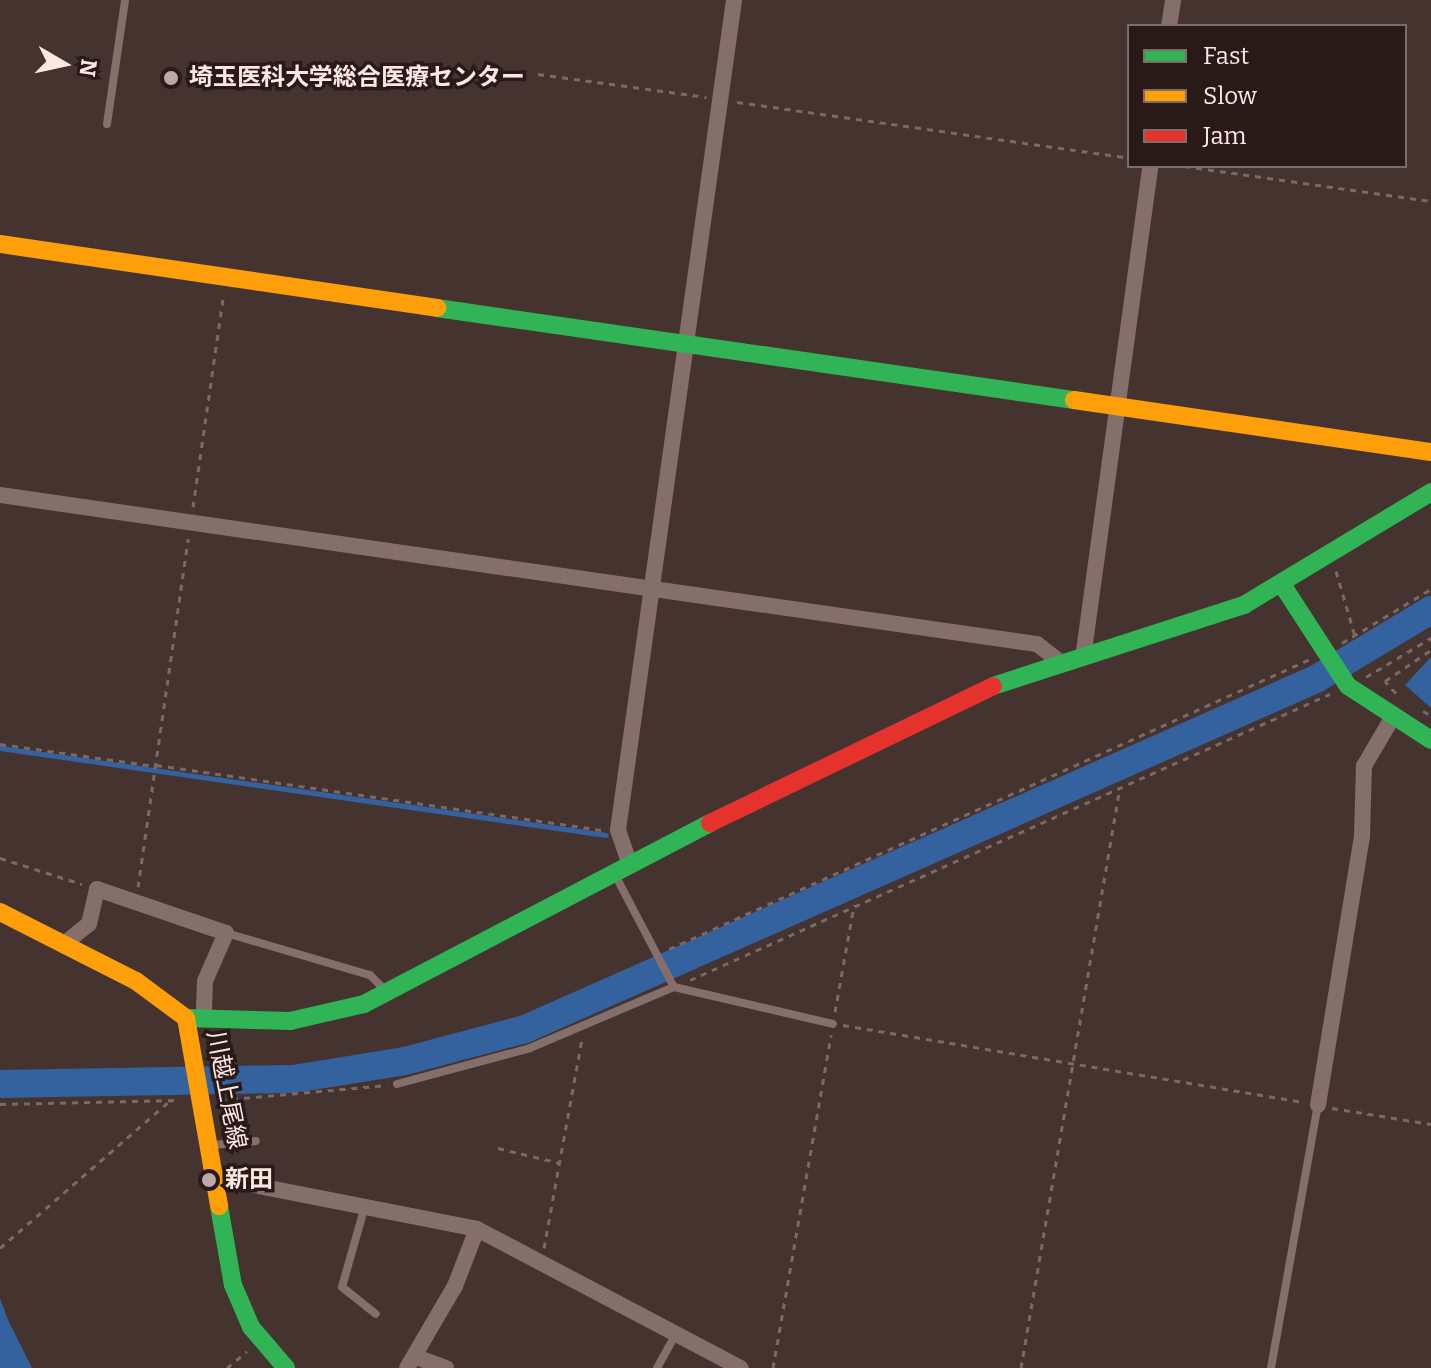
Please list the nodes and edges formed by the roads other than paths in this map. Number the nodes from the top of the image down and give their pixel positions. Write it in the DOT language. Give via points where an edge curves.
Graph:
graph roads {
  1 [pos="125,0"];
  2 [pos="734,0"];
  3 [pos="1173,0"];
  4 [pos="1169,24"];
  5 [pos="107,124"];
  6 [pos="1150,168"];
  7 [pos="0,244"];
  8 [pos="684,345"];
  9 [pos="1116,406"];
  10 [pos="1431,452"];
  11 [pos="1431,492"];
  12 [pos="0,495"];
  13 [pos="1283,586"];
  14 [pos="650,589"];
  15 [pos="1083,658"];
  16 [pos="1063,664"];
  17 [pos="1391,720"];
  18 [pos="1431,740"];
  19 [pos="621,866"];
  20 [pos="0,912"];
  21 [pos="226,933"];
  22 [pos="64,944"];
  23 [pos="674,985"];
  24 [pos="386,992"];
  25 [pos="195,1018"];
  26 [pos="833,1024"];
  27 [pos="397,1084"];
  28 [pos="1318,1105"];
  29 [pos="256,1141"];
  30 [pos="211,1145"];
  31 [pos="218,1178"];
  32 [pos="365,1206"];
  33 [pos="477,1229"];
  34 [pos="376,1314"];
  35 [pos="676,1333"];
  36 [pos="412,1362"];
  37 [pos="286,1368"];
  38 [pos="446,1368"];
  39 [pos="657,1368"];
  40 [pos="741,1368"];
  41 [pos="1271,1368"];
  1 -- 5 [label="lane"];
  2 -- 8 [label="street"];
  3 -- 4 [label="street"];
  6 -- 9 [label="street"];
  7 -- 8 [label="street"];
  8 -- 9 [label="street"];
  8 -- 14 [label="street"];
  9 -- 10 [label="street"];
  9 -- 15 [label="street"];
  11 -- 13 [label="street"];
  12 -- 14 [label="street"];
  13 -- 15 [label="street"];
  13 -- 17 [label="street" via="1346,684"];
  14 -- 16 [label="street" via="1037,644"];
  14 -- 19 [label="street" via="618,830"];
  15 -- 16 [label="street"];
  16 -- 19 [label="street" via="910,722"];
  17 -- 18 [label="street"];
  17 -- 28 [label="street" via="1364,766 1362,836"];
  19 -- 23 [label="lane"];
  19 -- 24 [label="street"];
  20 -- 22 [label="street, 川越上尾線"];
  21 -- 22 [label="street" via="97,889 89,924"];
  21 -- 24 [label="lane" via="370,975"];
  21 -- 25 [label="street"];
  22 -- 25 [label="street, 川越上尾線"];
  23 -- 26 [label="lane" via="711,1001"];
  23 -- 27 [label="lane" via="487,1063"];
  24 -- 25 [label="street" via="321,1018"];
  25 -- 30 [label="street, 川越上尾線"];
  28 -- 41 [label="lane"];
  29 -- 30 [label="lane"];
  30 -- 31 [label="street, 川越上尾線"];
  31 -- 32 [label="street"];
  31 -- 37 [label="street, 川越上尾線" via="233,1285 259,1340"];
  32 -- 33 [label="street"];
  32 -- 34 [label="lane" via="342,1287"];
  33 -- 35 [label="street" via="543,1258"];
  33 -- 36 [label="street"];
  35 -- 39 [label="lane"];
  35 -- 40 [label="street"];
  36 -- 38 [label="street"];
}
